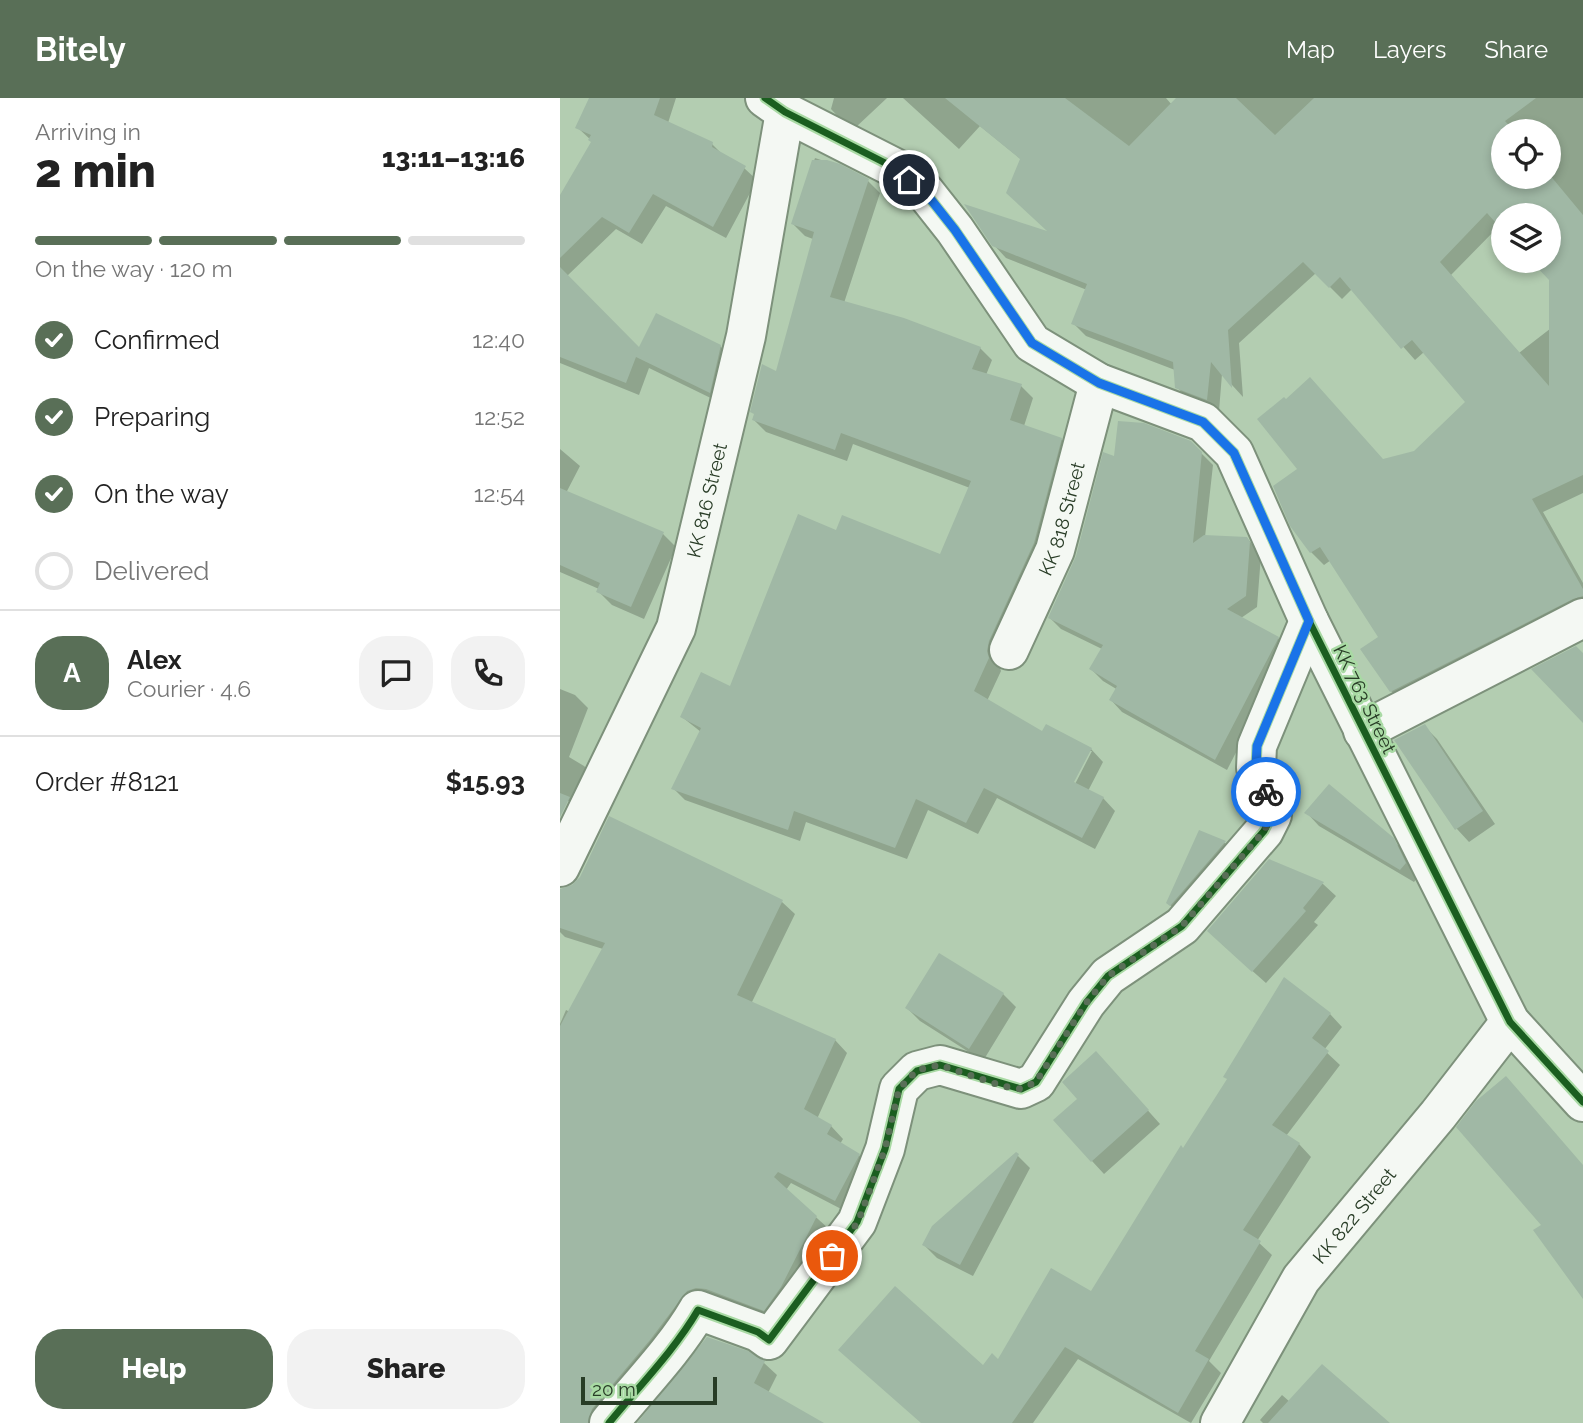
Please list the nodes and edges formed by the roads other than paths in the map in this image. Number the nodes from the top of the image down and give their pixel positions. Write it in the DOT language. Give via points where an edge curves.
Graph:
graph roads {
  1 [pos="775,105"];
  2 [pos="1099,383"];
  3 [pos="1583,618"];
  4 [pos="1309,621"];
  5 [pos="1009,650"];
  6 [pos="1363,731"];
  7 [pos="560,867"];
  8 [pos="1510,1022"];
  9 [pos="1583,1102"];
  10 [pos="609,1423"];
  11 [pos="1220,1423"];
  1 -- 2 [label="street, KK 763 Street" via="894,168 925,192 1032,343"];
  1 -- 7 [label="street, KK 816 Street" via="746,336 677,628"];
  2 -- 4 [label="street, KK 763 Street" via="1203,422 1234,453"];
  2 -- 5 [label="street, KK 818 Street" via="1055,550"];
  3 -- 6 [label="street"];
  4 -- 6 [label="street, KK 763 Street"];
  4 -- 10 [label="street" via="1257,746 1256,768 1272,814 1264,831 1182,926 1108,976 1036,1082 1021,1089 940,1065 917,1070 899,1089 885,1149 858,1222 769,1340 698,1310 682,1338"];
  6 -- 8 [label="street, KK 763 Street"];
  8 -- 9 [label="street, KK 763 Street"];
  8 -- 11 [label="street, KK 822 Street" via="1301,1279"];
}
